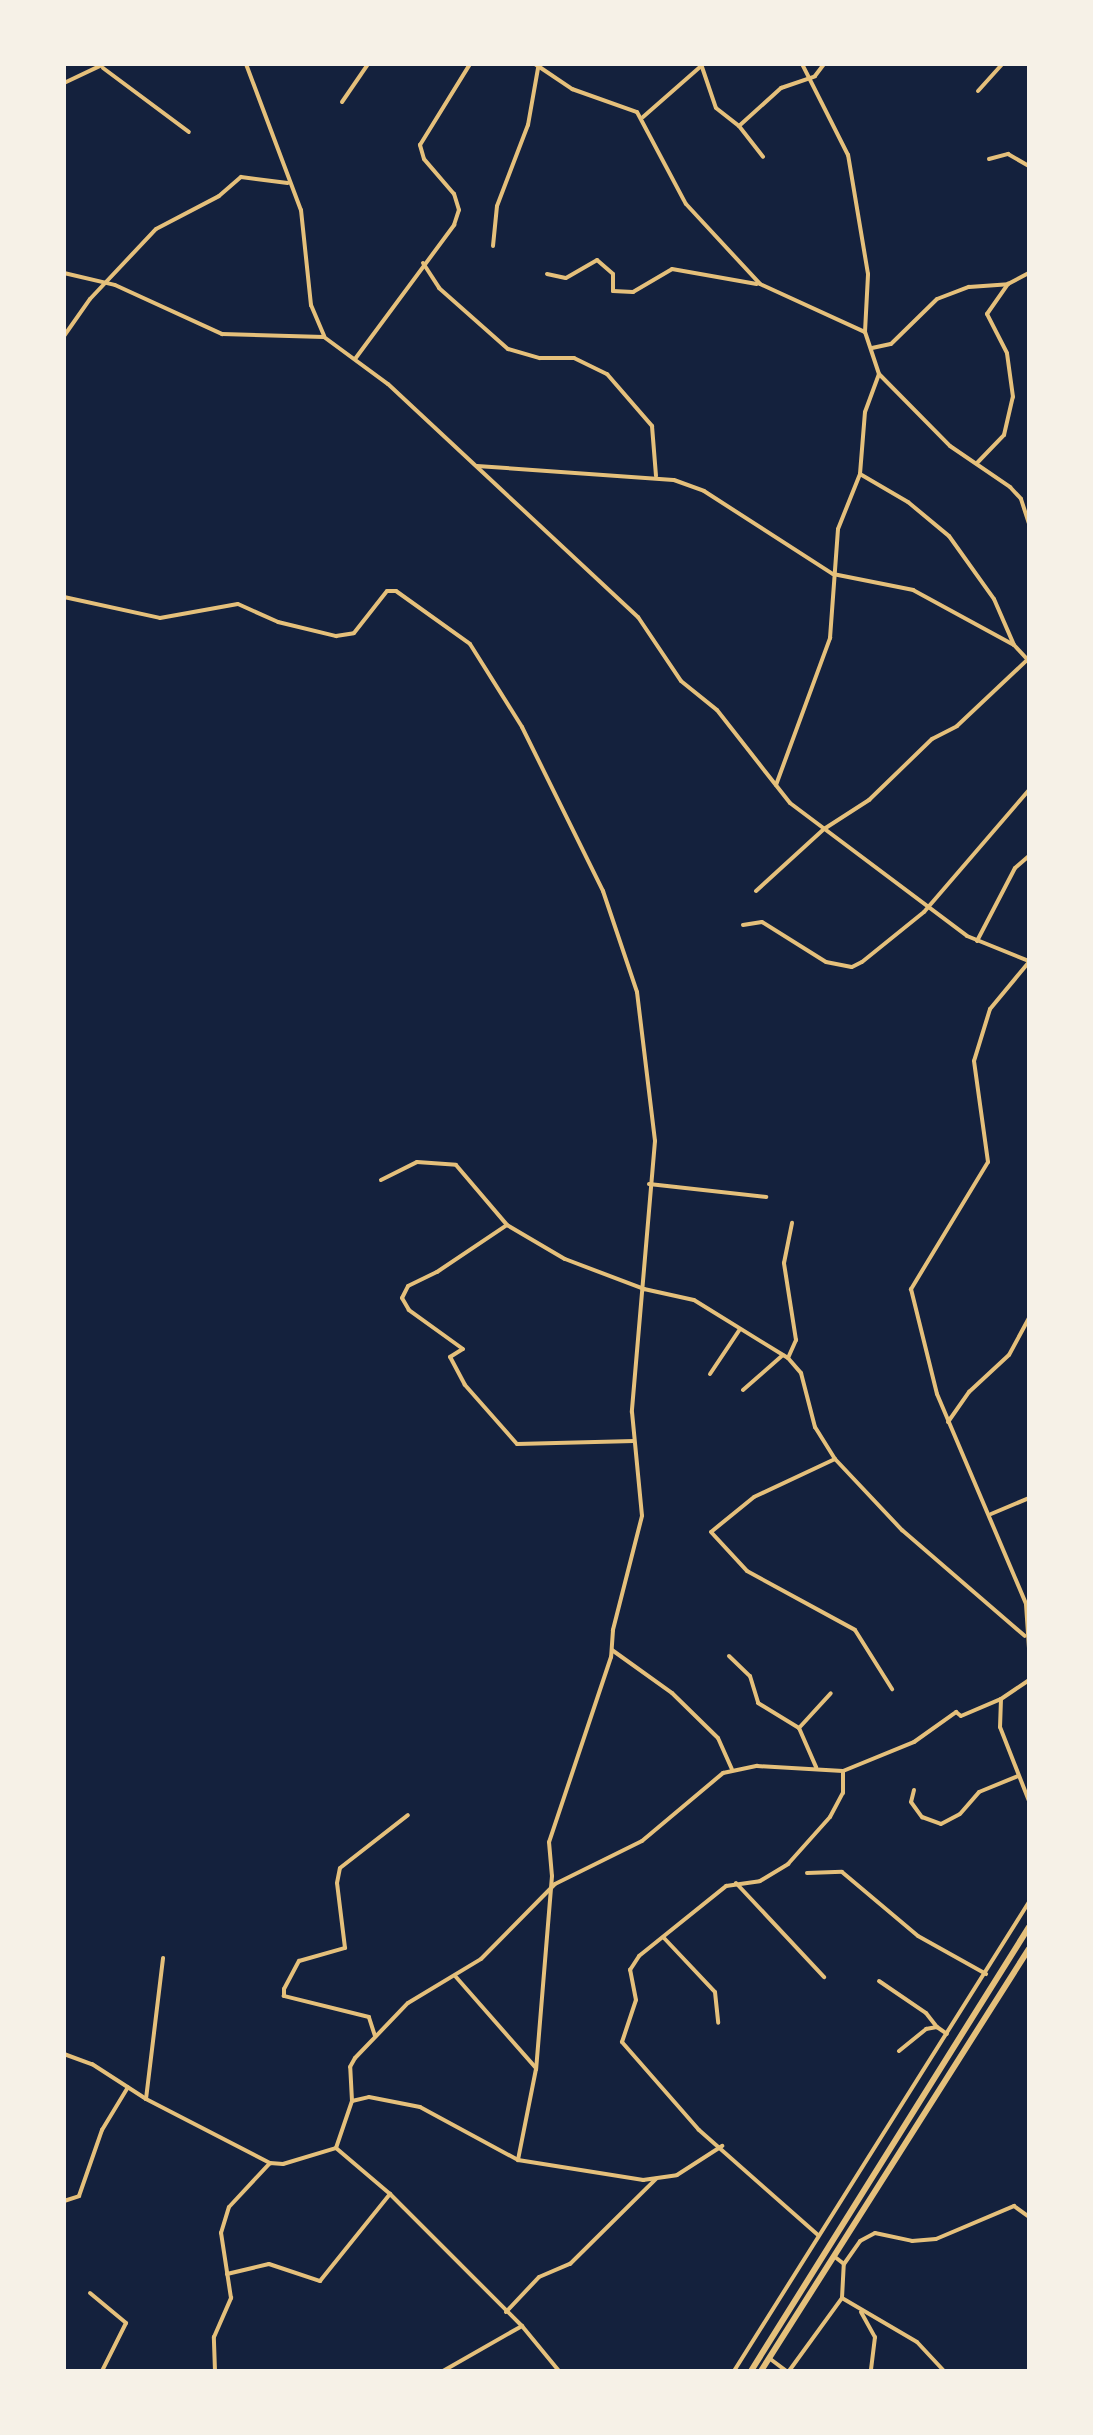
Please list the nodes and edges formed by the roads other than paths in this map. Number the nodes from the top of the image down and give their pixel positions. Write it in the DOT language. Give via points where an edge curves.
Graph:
graph roads {
  1 [pos="246,64"];
  2 [pos="368,64"];
  3 [pos="470,64"];
  4 [pos="802,64"];
  5 [pos="824,64"];
  6 [pos="1002,64"];
  7 [pos="701,65"];
  8 [pos="103,66"];
  9 [pos="537,66"];
  10 [pos="809,78"];
  11 [pos="64,83"];
  12 [pos="978,91"];
  13 [pos="342,102"];
  14 [pos="642,117"];
  15 [pos="739,126"];
  16 [pos="189,132"];
  17 [pos="763,157"];
  18 [pos="989,159"];
  19 [pos="1029,166"];
  20 [pos="283,172"];
  21 [pos="274,179"];
  22 [pos="288,183"];
  23 [pos="493,246"];
  24 [pos="423,263"];
  25 [pos="64,273"];
  26 [pos="1029,273"];
  27 [pos="547,274"];
  28 [pos="106,282"];
  29 [pos="760,284"];
  30 [pos="1008,284"];
  31 [pos="865,332"];
  32 [pos="64,336"];
  33 [pos="324,337"];
  34 [pos="872,348"];
  35 [pos="355,359"];
  36 [pos="879,374"];
  37 [pos="977,463"];
  38 [pos="475,466"];
  39 [pos="860,474"];
  40 [pos="657,477"];
  41 [pos="1029,523"];
  42 [pos="833,574"];
  43 [pos="64,597"];
  44 [pos="1014,645"];
  45 [pos="1028,661"];
  46 [pos="776,786"];
  47 [pos="1028,791"];
  48 [pos="824,829"];
  49 [pos="1029,856"];
  50 [pos="756,891"];
  51 [pos="928,908"];
  52 [pos="743,925"];
  53 [pos="976,941"];
  54 [pos="1029,961"];
  55 [pos="381,1180"];
  56 [pos="649,1184"];
  57 [pos="766,1197"];
  58 [pos="792,1223"];
  59 [pos="507,1225"];
  60 [pos="644,1289"];
  61 [pos="1029,1318"];
  62 [pos="740,1329"];
  63 [pos="786,1356"];
  64 [pos="710,1374"];
  65 [pos="743,1390"];
  66 [pos="948,1422"];
  67 [pos="635,1441"];
  68 [pos="835,1459"];
  69 [pos="1029,1498"];
  70 [pos="990,1515"];
  71 [pos="1025,1636"];
  72 [pos="1029,1648"];
  73 [pos="612,1650"];
  74 [pos="729,1656"];
  75 [pos="1029,1680"];
  76 [pos="892,1689"];
  77 [pos="831,1693"];
  78 [pos="1001,1699"];
  79 [pos="799,1728"];
  80 [pos="816,1767"];
  81 [pos="732,1770"];
  82 [pos="843,1771"];
  83 [pos="1018,1776"];
  84 [pos="914,1790"];
  85 [pos="1029,1801"];
  86 [pos="408,1815"];
  87 [pos="807,1873"];
  88 [pos="736,1883"];
  89 [pos="547,1890"];
  90 [pos="1029,1902"];
  91 [pos="1029,1927"];
  92 [pos="664,1938"];
  93 [pos="1029,1949"];
  94 [pos="163,1958"];
  95 [pos="986,1974"];
  96 [pos="456,1977"];
  97 [pos="824,1977"];
  98 [pos="879,1981"];
  99 [pos="718,2023"];
  100 [pos="937,2027"];
  101 [pos="947,2034"];
  102 [pos="375,2038"];
  103 [pos="899,2051"];
  104 [pos="64,2054"];
  105 [pos="536,2069"];
  106 [pos="128,2087"];
  107 [pos="146,2099"];
  108 [pos="352,2101"];
  109 [pos="722,2146"];
  110 [pos="336,2148"];
  111 [pos="518,2160"];
  112 [pos="270,2163"];
  113 [pos="658,2177"];
  114 [pos="390,2194"];
  115 [pos="64,2201"];
  116 [pos="1029,2217"];
  117 [pos="818,2235"];
  118 [pos="833,2256"];
  119 [pos="844,2264"];
  120 [pos="227,2274"];
  121 [pos="90,2293"];
  122 [pos="842,2298"];
  123 [pos="859,2310"];
  124 [pos="506,2312"];
  125 [pos="522,2326"];
  126 [pos="769,2358"];
  127 [pos="102,2371"];
  128 [pos="215,2371"];
  129 [pos="443,2371"];
  130 [pos="559,2371"];
  131 [pos="734,2371"];
  132 [pos="751,2371"];
  133 [pos="761,2371"];
  134 [pos="787,2371"];
  135 [pos="871,2371"];
  136 [pos="944,2371"];
  1 -- 20 [label="street"];
  2 -- 13 [label="street"];
  3 -- 24 [label="street" via="420,145 459,210 454,225"];
  4 -- 10 [label="street"];
  5 -- 10 [label="street"];
  6 -- 12 [label="street"];
  7 -- 14 [label="street"];
  7 -- 15 [label="street" via="712,101"];
  8 -- 11 [label="street"];
  8 -- 16 [label="street"];
  9 -- 14 [label="street" via="572,89 625,104"];
  9 -- 23 [label="street" via="528,125 513,153 497,206"];
  10 -- 15 [label="street" via="781,88"];
  10 -- 31 [label="street" via="848,155 855,185 868,274"];
  14 -- 29 [label="street" via="686,204"];
  15 -- 17 [label="street"];
  18 -- 19 [label="street" via="1008,154"];
  20 -- 21 [label="street"];
  20 -- 22 [label="street"];
  21 -- 22 [label="street"];
  21 -- 28 [label="street" via="241,177 139,244"];
  22 -- 33 [label="street" via="305,224 309,293"];
  24 -- 35 [label="street"];
  24 -- 40 [label="street" via="439,288 503,346 521,355 574,358 607,374 652,426"];
  25 -- 28 [label="street"];
  26 -- 30 [label="street"];
  27 -- 29 [label="street" via="566,278 597,260 613,274 613,291 633,292 672,269"];
  28 -- 32 [label="street"];
  28 -- 33 [label="street" via="222,334"];
  29 -- 31 [label="street"];
  30 -- 34 [label="street" via="969,287 937,299 891,344"];
  30 -- 37 [label="street" via="987,314 1007,353 1013,397 1004,435"];
  31 -- 34 [label="street"];
  33 -- 35 [label="street"];
  34 -- 36 [label="street"];
  35 -- 38 [label="street"];
  36 -- 37 [label="street" via="950,446"];
  36 -- 39 [label="street" via="865,412"];
  37 -- 41 [label="street" via="1021,499"];
  38 -- 40 [label="street" via="609,480"];
  38 -- 46 [label="street" via="638,617 681,681 717,710"];
  39 -- 42 [label="street" via="838,529"];
  39 -- 44 [label="street" via="908,502 949,536 994,599"];
  40 -- 42 [label="street" via="704,491"];
  42 -- 44 [label="street" via="913,590"];
  42 -- 46 [label="street" via="830,638"];
  43 -- 56 [label="street" via="160,618 238,604 278,622 336,636 354,633 391,590 467,641 545,766 603,891 629,965 643,1020 654,1119"];
  44 -- 45 [label="street"];
  45 -- 48 [label="street" via="869,800"];
  46 -- 48 [label="street"];
  47 -- 51 [label="street"];
  48 -- 50 [label="street"];
  48 -- 51 [label="street"];
  49 -- 53 [label="street" via="1015,868"];
  51 -- 52 [label="street" via="852,967 816,958 762,922"];
  51 -- 53 [label="street"];
  53 -- 54 [label="street"];
  54 -- 66 [label="street" via="990,1009 974,1061 990,1147 988,1162 911,1289"];
  55 -- 59 [label="street" via="417,1162 456,1165"];
  56 -- 57 [label="street"];
  56 -- 60 [label="street"];
  58 -- 63 [label="street" via="784,1263 796,1340"];
  59 -- 60 [label="street" via="565,1259"];
  59 -- 67 [label="street" via="408,1286 402,1298 409,1310 463,1349 450,1357 465,1385 517,1444"];
  60 -- 62 [label="street" via="694,1300"];
  60 -- 67 [label="street" via="632,1412"];
  61 -- 66 [label="street" via="1009,1355 969,1392"];
  62 -- 63 [label="street"];
  62 -- 64 [label="street"];
  63 -- 65 [label="street"];
  63 -- 68 [label="street" via="801,1373 815,1427"];
  66 -- 70 [label="street"];
  67 -- 73 [label="street" via="642,1516"];
  68 -- 71 [label="street" via="902,1530"];
  68 -- 76 [label="street" via="754,1497 711,1532 747,1571 855,1630"];
  69 -- 70 [label="street"];
  70 -- 71 [label="street" via="1026,1604"];
  71 -- 72 [label="street"];
  73 -- 81 [label="street" via="672,1693 725,1747"];
  73 -- 89 [label="street" via="549,1842"];
  74 -- 79 [label="street" via="750,1676 758,1703"];
  75 -- 78 [label="street"];
  77 -- 79 [label="street"];
  78 -- 82 [label="street" via="961,1716 956,1712 914,1742"];
  78 -- 83 [label="street" via="1000,1727"];
  79 -- 80 [label="street"];
  80 -- 81 [label="street"];
  80 -- 82 [label="street"];
  81 -- 89 [label="street" via="703,1786 642,1841"];
  82 -- 88 [label="street" via="843,1793 830,1817 788,1864 760,1881"];
  83 -- 84 [label="street" via="979,1792 960,1814 941,1824 922,1817 911,1802"];
  83 -- 85 [label="street"];
  86 -- 102 [label="street" via="340,1868 345,1948 299,1961 284,1989 284,1996 369,2017"];
  87 -- 95 [label="street" via="842,1872 918,1936"];
  88 -- 92 [label="street" via="700,1905"];
  88 -- 97 [label="street"];
  89 -- 96 [label="street" via="505,1938"];
  89 -- 105 [label="street"];
  90 -- 95 [label="street"];
  91 -- 132 [label="main road"];
  92 -- 99 [label="street" via="715,1992"];
  92 -- 109 [label="street" via="630,1970 636,2000 622,2042 699,2130"];
  93 -- 118 [label="main road"];
  94 -- 107 [label="street"];
  95 -- 101 [label="street"];
  96 -- 102 [label="street" via="408,2003"];
  96 -- 105 [label="street"];
  98 -- 100 [label="street" via="926,2013"];
  100 -- 101 [label="street"];
  100 -- 103 [label="street" via="917,2034"];
  101 -- 117 [label="street"];
  102 -- 108 [label="street" via="350,2067"];
  104 -- 106 [label="street"];
  105 -- 111 [label="street"];
  106 -- 107 [label="street"];
  106 -- 115 [label="street" via="102,2130 79,2196"];
  107 -- 112 [label="street"];
  108 -- 110 [label="street"];
  108 -- 111 [label="street" via="369,2097 420,2107"];
  109 -- 113 [label="street" via="677,2175"];
  109 -- 117 [label="street"];
  110 -- 112 [label="street"];
  110 -- 114 [label="street"];
  111 -- 113 [label="street"];
  112 -- 120 [label="street" via="226,2215 220,2245"];
  113 -- 124 [label="street" via="570,2264 539,2277"];
  114 -- 120 [label="street" via="320,2281 269,2264"];
  114 -- 124 [label="street"];
  116 -- 119 [label="street" via="1014,2206 936,2239 912,2241 875,2233 860,2241"];
  117 -- 131 [label="street"];
  118 -- 119 [label="street"];
  118 -- 126 [label="main road"];
  119 -- 122 [label="street"];
  120 -- 128 [label="street" via="231,2298 214,2337"];
  121 -- 127 [label="street" via="126,2323"];
  122 -- 123 [label="street"];
  122 -- 134 [label="street"];
  123 -- 135 [label="street" via="875,2337"];
  123 -- 136 [label="street" via="925,2348"];
  124 -- 125 [label="street"];
  125 -- 129 [label="street"];
  125 -- 130 [label="street"];
  126 -- 133 [label="main road"];
  126 -- 134 [label="street"];
}
